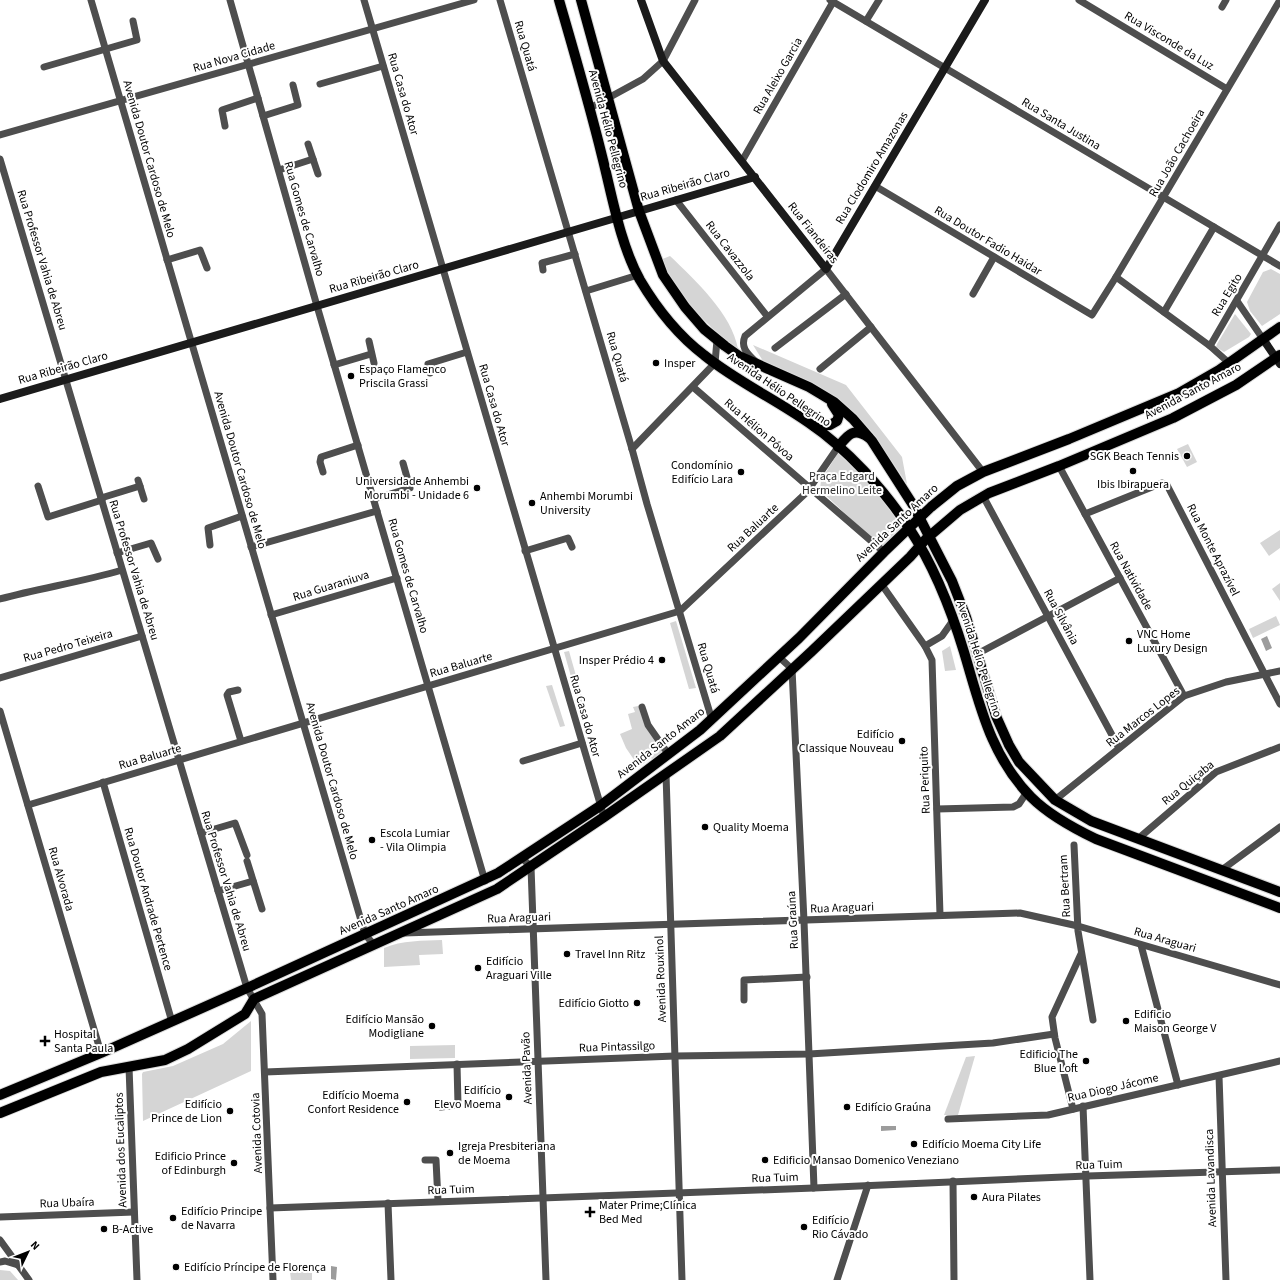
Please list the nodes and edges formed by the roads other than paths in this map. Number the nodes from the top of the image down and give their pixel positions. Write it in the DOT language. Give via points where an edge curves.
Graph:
graph roads {
  1 [pos="91,0"];
  2 [pos="230,0"];
  3 [pos="364,0"];
  4 [pos="474,0"];
  5 [pos="500,0"];
  6 [pos="559,0"];
  7 [pos="581,0"];
  8 [pos="641,0"];
  9 [pos="695,0"];
  10 [pos="879,0"];
  11 [pos="986,0"];
  12 [pos="1078,0"];
  13 [pos="1226,0"];
  14 [pos="1280,0"];
  15 [pos="832,1"];
  16 [pos="1222,7"];
  17 [pos="133,21"];
  18 [pos="866,21"];
  19 [pos="372,29"];
  20 [pos="106,49"];
  21 [pos="663,61"];
  22 [pos="248,64"];
  23 [pos="383,66"];
  24 [pos="44,67"];
  25 [pos="945,68"];
  26 [pos="320,84"];
  27 [pos="293,85"];
  28 [pos="1227,89"];
  29 [pos="608,97"];
  30 [pos="258,98"];
  31 [pos="121,101"];
  32 [pos="590,108"];
  33 [pos="263,116"];
  34 [pos="225,126"];
  35 [pos="0,135"];
  36 [pos="308,144"];
  37 [pos="0,159"];
  38 [pos="313,159"];
  39 [pos="742,161"];
  40 [pos="278,170"];
  41 [pos="318,174"];
  42 [pos="755,177"];
  43 [pos="875,186"];
  44 [pos="1164,197"];
  45 [pos="676,200"];
  46 [pos="639,211"];
  47 [pos="618,218"];
  48 [pos="1280,225"];
  49 [pos="1214,227"];
  50 [pos="568,232"];
  51 [pos="575,254"];
  52 [pos="1263,256"];
  53 [pos="994,257"];
  54 [pos="167,260"];
  55 [pos="1280,266"];
  56 [pos="207,268"];
  57 [pos="443,269"];
  58 [pos="826,269"];
  59 [pos="543,270"];
  60 [pos="638,276"];
  61 [pos="1116,277"];
  62 [pos="586,291"];
  63 [pos="846,294"];
  64 [pos="973,294"];
  65 [pos="1237,301"];
  66 [pos="317,306"];
  67 [pos="1164,312"];
  68 [pos="1091,315"];
  69 [pos="767,316"];
  70 [pos="871,327"];
  71 [pos="1280,327"];
  72 [pos="1263,339"];
  73 [pos="717,340"];
  74 [pos="369,341"];
  75 [pos="191,343"];
  76 [pos="1210,346"];
  77 [pos="775,348"];
  78 [pos="467,352"];
  79 [pos="371,354"];
  80 [pos="1279,359"];
  81 [pos="374,363"];
  82 [pos="715,363"];
  83 [pos="334,364"];
  84 [pos="1229,364"];
  85 [pos="759,365"];
  86 [pos="820,369"];
  87 [pos="430,373"];
  88 [pos="66,380"];
  89 [pos="693,387"];
  90 [pos="827,398"];
  91 [pos="0,399"];
  92 [pos="814,426"];
  93 [pos="872,441"];
  94 [pos="358,445"];
  95 [pos="838,447"];
  96 [pos="632,449"];
  97 [pos="403,463"];
  98 [pos="1059,466"];
  99 [pos="323,472"];
  100 [pos="983,472"];
  101 [pos="38,486"];
  102 [pos="810,488"];
  103 [pos="984,496"];
  104 [pos="101,499"];
  105 [pos="144,499"];
  106 [pos="374,499"];
  107 [pos="378,511"];
  108 [pos="1085,514"];
  109 [pos="242,516"];
  110 [pos="920,518"];
  111 [pos="910,528"];
  112 [pos="930,536"];
  113 [pos="210,545"];
  114 [pos="919,546"];
  115 [pos="572,547"];
  116 [pos="251,548"];
  117 [pos="525,551"];
  118 [pos="884,552"];
  119 [pos="117,553"];
  120 [pos="158,559"];
  121 [pos="122,570"];
  122 [pos="397,578"];
  123 [pos="1120,578"];
  124 [pos="882,584"];
  125 [pos="0,599"];
  126 [pos="680,612"];
  127 [pos="271,615"];
  128 [pos="1048,616"];
  129 [pos="954,619"];
  130 [pos="142,636"];
  131 [pos="925,646"];
  132 [pos="554,649"];
  133 [pos="977,654"];
  134 [pos="779,657"];
  135 [pos="792,669"];
  136 [pos="1280,671"];
  137 [pos="1264,674"];
  138 [pos="0,678"];
  139 [pos="429,686"];
  140 [pos="238,690"];
  141 [pos="1184,696"];
  142 [pos="1280,704"];
  143 [pos="642,706"];
  144 [pos="0,711"];
  145 [pos="712,720"];
  146 [pos="303,723"];
  147 [pos="240,741"];
  148 [pos="582,743"];
  149 [pos="1280,747"];
  150 [pos="1119,748"];
  151 [pos="670,755"];
  152 [pos="179,761"];
  153 [pos="523,761"];
  154 [pos="666,774"];
  155 [pos="102,782"];
  156 [pos="1027,792"];
  157 [pos="1055,800"];
  158 [pos="28,805"];
  159 [pos="600,806"];
  160 [pos="937,809"];
  161 [pos="604,817"];
  162 [pos="1280,827"];
  163 [pos="201,833"];
  164 [pos="1139,838"];
  165 [pos="1074,845"];
  166 [pos="522,858"];
  167 [pos="531,867"];
  168 [pos="1223,869"];
  169 [pos="253,881"];
  170 [pos="485,881"];
  171 [pos="218,892"];
  172 [pos="1280,892"];
  173 [pos="1280,908"];
  174 [pos="262,909"];
  175 [pos="940,915"];
  176 [pos="804,921"];
  177 [pos="669,924"];
  178 [pos="1078,926"];
  179 [pos="534,929"];
  180 [pos="365,934"];
  181 [pos="396,934"];
  182 [pos="373,944"];
  183 [pos="1141,945"];
  184 [pos="1081,953"];
  185 [pos="807,977"];
  186 [pos="1280,985"];
  187 [pos="247,988"];
  188 [pos="254,999"];
  189 [pos="744,1000"];
  190 [pos="1093,1020"];
  191 [pos="172,1022"];
  192 [pos="1054,1034"];
  193 [pos="101,1053"];
  194 [pos="810,1054"];
  195 [pos="675,1056"];
  196 [pos="538,1061"];
  197 [pos="1280,1061"];
  198 [pos="457,1064"];
  199 [pos="129,1066"];
  200 [pos="265,1072"];
  201 [pos="1219,1076"];
  202 [pos="1178,1085"];
  203 [pos="0,1095"];
  204 [pos="1083,1106"];
  205 [pos="441,1107"];
  206 [pos="1073,1109"];
  207 [pos="0,1113"];
  208 [pos="948,1119"];
  209 [pos="425,1160"];
  210 [pos="1280,1170"];
  211 [pos="1222,1172"];
  212 [pos="1087,1176"];
  213 [pos="952,1181"];
  214 [pos="868,1185"];
  215 [pos="814,1188"];
  216 [pos="678,1192"];
  217 [pos="542,1197"];
  218 [pos="438,1201"];
  219 [pos="388,1203"];
  220 [pos="270,1208"];
  221 [pos="134,1212"];
  222 [pos="0,1217"];
  223 [pos="0,1240"];
  224 [pos="0,1262"];
  225 [pos="18,1265"];
  226 [pos="29,1280"];
  227 [pos="137,1280"];
  228 [pos="273,1280"];
  229 [pos="391,1280"];
  230 [pos="546,1280"];
  231 [pos="682,1280"];
  232 [pos="838,1280"];
  233 [pos="954,1280"];
  234 [pos="1090,1280"];
  235 [pos="1226,1280"];
  1 -- 20 [label="street, Avenida Doutor Cardoso de Melo"];
  2 -- 22 [label="street, Rua Gomes de Carvalho"];
  3 -- 19 [label="street, Rua Casa do Ator"];
  4 -- 19 [label="street, Rua Nova Cidade"];
  5 -- 50 [label="street, Rua Quatá"];
  6 -- 32 [label="main road, Avenida Hélio Pellegrino"];
  7 -- 29 [label="main road, Avenida Hélio Pellegrino"];
  8 -- 21 [label="street, Rua Fiandeiras"];
  9 -- 21 [label="street"];
  10 -- 18 [label="street"];
  11 -- 25 [label="street, Rua Clodomiro Amazonas"];
  12 -- 28 [label="street, Rua Visconde da Luz"];
  13 -- 16 [label="street"];
  14 -- 28 [label="street, Rua João Cachoeira"];
  15 -- 18 [label="street, Rua Santa Justina"];
  15 -- 39 [label="street, Rua Aleixo Garcia"];
  17 -- 20 [label="street" via="138,40"];
  18 -- 25 [label="street, Rua Santa Justina"];
  19 -- 22 [label="street, Rua Nova Cidade"];
  19 -- 23 [label="street, Rua Casa do Ator"];
  20 -- 24 [label="street"];
  20 -- 31 [label="street, Avenida Doutor Cardoso de Melo"];
  21 -- 29 [label="street" via="643,79"];
  21 -- 39 [label="street, Rua Fiandeiras"];
  22 -- 30 [label="street, Rua Gomes de Carvalho"];
  22 -- 31 [label="street, Rua Nova Cidade"];
  23 -- 26 [label="street"];
  23 -- 57 [label="street, Rua Casa do Ator"];
  25 -- 43 [label="street, Rua Clodomiro Amazonas"];
  25 -- 44 [label="street, Rua Santa Justina"];
  27 -- 33 [label="street" via="298,105"];
  28 -- 44 [label="street, Rua João Cachoeira"];
  29 -- 32 [label="street"];
  29 -- 46 [label="main road, Avenida Hélio Pellegrino"];
  30 -- 33 [label="street, Rua Gomes de Carvalho"];
  30 -- 34 [label="street" via="222,110"];
  31 -- 35 [label="street, Rua Nova Cidade"];
  31 -- 54 [label="street, Avenida Doutor Cardoso de Melo"];
  32 -- 47 [label="main road, Avenida Hélio Pellegrino"];
  33 -- 40 [label="street, Rua Gomes de Carvalho"];
  36 -- 38 [label="street"];
  37 -- 88 [label="street, Rua Professor Vahia de Abreu"];
  38 -- 40 [label="street"];
  38 -- 41 [label="street"];
  39 -- 42 [label="street, Rua Fiandeiras"];
  40 -- 66 [label="street, Rua Gomes de Carvalho"];
  42 -- 45 [label="street, Rua Ribeirão Claro"];
  42 -- 58 [label="street, Rua Fiandeiras"];
  43 -- 53 [label="street, Rua Doutor Fadio Haidar"];
  43 -- 58 [label="street, Rua Clodomiro Amazonas"];
  44 -- 49 [label="street, Rua Santa Justina"];
  44 -- 61 [label="street, Rua João Cachoeira"];
  45 -- 46 [label="street, Rua Ribeirão Claro"];
  45 -- 69 [label="street, Rua Cavazzola"];
  46 -- 47 [label="street, Rua Ribeirão Claro"];
  46 -- 73 [label="main road, Avenida Hélio Pellegrino" via="663,275 685,307"];
  47 -- 50 [label="street, Rua Ribeirão Claro"];
  47 -- 60 [label="main road, Avenida Hélio Pellegrino"];
  48 -- 52 [label="street, Rua Egito"];
  49 -- 52 [label="street, Rua Santa Justina"];
  49 -- 67 [label="street"];
  50 -- 51 [label="street, Rua Quatá"];
  50 -- 57 [label="street, Rua Ribeirão Claro"];
  51 -- 59 [label="street" via="542,263"];
  51 -- 62 [label="street, Rua Quatá"];
  52 -- 55 [label="street, Rua Santa Justina"];
  52 -- 65 [label="street, Rua Egito"];
  53 -- 64 [label="street"];
  53 -- 68 [label="street, Rua Doutor Fadio Haidar"];
  54 -- 56 [label="street" via="200,250"];
  54 -- 75 [label="street, Avenida Doutor Cardoso de Melo"];
  57 -- 66 [label="street, Rua Ribeirão Claro"];
  57 -- 78 [label="street, Rua Casa do Ator"];
  58 -- 63 [label="street, Rua Fiandeiras"];
  58 -- 69 [label="street, Rua Clodomiro Amazonas"];
  60 -- 62 [label="street"];
  60 -- 82 [label="main road, Avenida Hélio Pellegrino" via="676,329"];
  61 -- 67 [label="street"];
  61 -- 68 [label="street, Rua João Cachoeira"];
  62 -- 96 [label="street, Rua Quatá"];
  63 -- 70 [label="street, Rua Fiandeiras"];
  63 -- 77 [label="street"];
  65 -- 72 [label="street"];
  65 -- 76 [label="street, Rua Egito"];
  66 -- 75 [label="street, Rua Ribeirão Claro"];
  66 -- 83 [label="street, Rua Gomes de Carvalho"];
  67 -- 76 [label="street"];
  69 -- 85 [label="street, Rua Clodomiro Amazonas" via="749,331 743,341 743,348"];
  70 -- 86 [label="street"];
  70 -- 100 [label="street, Rua Fiandeiras"];
  71 -- 72 [label="main road, Avenida Santo Amaro"];
  72 -- 80 [label="street"];
  72 -- 84 [label="main road, Avenida Santo Amaro"];
  73 -- 82 [label="street"];
  73 -- 85 [label="main road, Avenida Hélio Pellegrino"];
  74 -- 79 [label="street"];
  75 -- 88 [label="street, Rua Ribeirão Claro"];
  75 -- 109 [label="street, Avenida Doutor Cardoso de Melo"];
  76 -- 84 [label="street"];
  78 -- 87 [label="street" via="428,364"];
  78 -- 117 [label="street, Rua Casa do Ator"];
  79 -- 81 [label="street"];
  79 -- 83 [label="street"];
  80 -- 98 [label="main road, Avenida Santo Amaro" via="1173,418"];
  82 -- 89 [label="street"];
  82 -- 92 [label="main road, Avenida Hélio Pellegrino"];
  83 -- 94 [label="street, Rua Gomes de Carvalho"];
  84 -- 100 [label="main road, Avenida Santo Amaro" via="1164,400"];
  85 -- 90 [label="main road, Avenida Hélio Pellegrino" via="809,387"];
  88 -- 91 [label="street, Rua Ribeirão Claro"];
  88 -- 104 [label="street, Rua Professor Vahia de Abreu"];
  89 -- 96 [label="street"];
  89 -- 102 [label="street, Rua Hélion Póvoa"];
  90 -- 92 [label="main road" via="838,412 839,418 833,424"];
  90 -- 93 [label="main road, Avenida Hélio Pellegrino" via="853,419"];
  92 -- 95 [label="main road, Avenida Hélio Pellegrino"];
  93 -- 95 [label="main road" via="862,433 855,432"];
  93 -- 110 [label="main road, Avenida Hélio Pellegrino"];
  94 -- 99 [label="street" via="322,457 320,462"];
  94 -- 106 [label="street, Rua Gomes de Carvalho"];
  95 -- 102 [label="street, Rua Baluarte"];
  95 -- 111 [label="main road, Avenida Hélio Pellegrino" via="881,490"];
  96 -- 126 [label="street, Rua Quatá"];
  97 -- 106 [label="street" via="410,488"];
  98 -- 103 [label="main road, Avenida Santo Amaro"];
  98 -- 108 [label="street, Rua Natividade"];
  100 -- 110 [label="main road, Avenida Santo Amaro" via="957,486"];
  101 -- 104 [label="street" via="48,517"];
  102 -- 118 [label="street, Rua Hélion Póvoa"];
  102 -- 126 [label="street, Rua Baluarte"];
  103 -- 112 [label="main road, Avenida Santo Amaro" via="960,510"];
  103 -- 128 [label="street, Rua Silvânia"];
  104 -- 105 [label="street" via="139,483"];
  104 -- 119 [label="street, Rua Professor Vahia de Abreu"];
  106 -- 107 [label="street, Rua Gomes de Carvalho"];
  107 -- 116 [label="street"];
  107 -- 122 [label="street, Rua Gomes de Carvalho"];
  108 -- 123 [label="street, Rua Natividade"];
  108 -- 137 [label="street, Rua Monte Aprazível" via="1162,483 1167,485"];
  109 -- 113 [label="street" via="208,528"];
  109 -- 116 [label="street, Avenida Doutor Cardoso de Melo"];
  110 -- 111 [label="main road, Avenida Santo Amaro"];
  110 -- 112 [label="main road, Avenida Hélio Pellegrino"];
  111 -- 114 [label="main road, Avenida Hélio Pellegrino"];
  111 -- 118 [label="main road, Avenida Santo Amaro"];
  112 -- 114 [label="main road, Avenida Santo Amaro"];
  112 -- 133 [label="main road, Avenida Hélio Pellegrino" via="955,588"];
  114 -- 124 [label="main road, Avenida Santo Amaro"];
  114 -- 129 [label="main road, Avenida Hélio Pellegrino"];
  115 -- 117 [label="street" via="568,538"];
  116 -- 127 [label="street, Avenida Doutor Cardoso de Melo"];
  117 -- 132 [label="street, Rua Casa do Ator"];
  118 -- 134 [label="main road, Avenida Santo Amaro"];
  119 -- 120 [label="street" via="151,543"];
  119 -- 121 [label="street, Rua Professor Vahia de Abreu"];
  121 -- 125 [label="street" via="80,582 37,588"];
  121 -- 130 [label="street, Rua Professor Vahia de Abreu"];
  122 -- 127 [label="street, Rua Guaraniuva"];
  122 -- 139 [label="street, Rua Gomes de Carvalho"];
  123 -- 128 [label="street"];
  123 -- 141 [label="street, Rua Natividade"];
  124 -- 131 [label="street, Rua Periquito"];
  124 -- 135 [label="main road, Avenida Santo Amaro"];
  126 -- 132 [label="street, Rua Baluarte"];
  126 -- 145 [label="street, Rua Quatá"];
  127 -- 146 [label="street, Avenida Doutor Cardoso de Melo"];
  128 -- 133 [label="street"];
  128 -- 150 [label="street, Rua Silvânia"];
  129 -- 131 [label="street" via="942,636"];
  129 -- 156 [label="main road, Avenida Hélio Pellegrino" via="981,714 1014,778"];
  130 -- 138 [label="street, Rua Pedro Teixeira"];
  130 -- 152 [label="street, Rua Professor Vahia de Abreu"];
  131 -- 160 [label="street, Rua Periquito" via="933,665"];
  132 -- 139 [label="street, Rua Baluarte"];
  132 -- 148 [label="street, Rua Casa do Ator"];
  133 -- 157 [label="main road, Avenida Hélio Pellegrino" via="996,716 1009,745 1019,762"];
  134 -- 135 [label="street"];
  134 -- 145 [label="main road, Avenida Santo Amaro"];
  135 -- 154 [label="main road, Avenida Santo Amaro" via="720,736"];
  135 -- 176 [label="street, Rua Graúna"];
  136 -- 137 [label="street, Rua Marcos Lopes"];
  137 -- 141 [label="street, Rua Marcos Lopes" via="1226,682"];
  137 -- 142 [label="street, Rua Monte Aprazível"];
  139 -- 146 [label="street, Rua Baluarte"];
  139 -- 170 [label="street, Rua Gomes de Carvalho"];
  140 -- 147 [label="street" via="227,695"];
  141 -- 150 [label="street, Rua Marcos Lopes"];
  143 -- 151 [label="street" via="648,725"];
  144 -- 158 [label="street, Rua Alvorada"];
  145 -- 151 [label="main road, Avenida Santo Amaro"];
  146 -- 147 [label="street, Rua Baluarte"];
  146 -- 180 [label="street, Avenida Doutor Cardoso de Melo"];
  147 -- 152 [label="street, Rua Baluarte"];
  148 -- 153 [label="street"];
  148 -- 159 [label="street, Rua Casa do Ator"];
  149 -- 164 [label="street, Rua Quiçaba" via="1216,772"];
  150 -- 157 [label="street, Rua Marcos Lopes"];
  151 -- 159 [label="main road, Avenida Santo Amaro"];
  152 -- 155 [label="street, Rua Baluarte"];
  152 -- 163 [label="street, Rua Professor Vahia de Abreu"];
  154 -- 161 [label="main road, Avenida Santo Amaro"];
  154 -- 177 [label="street, Avenida Rouxinol"];
  155 -- 158 [label="street, Rua Baluarte"];
  155 -- 191 [label="street, Rua Doutor Andrade Pertence"];
  156 -- 160 [label="street" via="1019,804 1013,807"];
  156 -- 173 [label="main road, Avenida Hélio Pellegrino" via="1062,821 1096,840"];
  157 -- 164 [label="main road, Avenida Hélio Pellegrino" via="1091,821"];
  158 -- 193 [label="street, Rua Alvorada"];
  159 -- 161 [label="street, Rua Casa do Ator"];
  159 -- 166 [label="main road, Avenida Santo Amaro"];
  160 -- 175 [label="street, Rua Periquito"];
  161 -- 167 [label="main road, Avenida Santo Amaro"];
  162 -- 168 [label="street"];
  163 -- 169 [label="street" via="235,823"];
  163 -- 171 [label="street, Rua Professor Vahia de Abreu"];
  164 -- 168 [label="main road, Avenida Hélio Pellegrino"];
  165 -- 178 [label="street, Rua Bertram"];
  166 -- 167 [label="street"];
  166 -- 170 [label="main road, Avenida Santo Amaro"];
  167 -- 179 [label="street, Avenida Pavão"];
  167 -- 181 [label="main road, Avenida Santo Amaro" via="486,894"];
  168 -- 172 [label="main road, Avenida Hélio Pellegrino"];
  169 -- 171 [label="street"];
  169 -- 174 [label="street"];
  170 -- 180 [label="main road, Avenida Santo Amaro"];
  171 -- 187 [label="street, Rua Professor Vahia de Abreu"];
  175 -- 176 [label="street, Rua Araguari"];
  175 -- 178 [label="street, Rua Araguari" via="1020,913"];
  176 -- 177 [label="street, Rua Araguari"];
  176 -- 185 [label="street, Rua Graúna"];
  177 -- 179 [label="street, Rua Araguari"];
  177 -- 195 [label="street, Avenida Rouxinol"];
  178 -- 183 [label="street, Rua Araguari"];
  178 -- 184 [label="street, Rua Bertram"];
  179 -- 181 [label="street, Rua Araguari"];
  179 -- 196 [label="street, Avenida Pavão"];
  180 -- 182 [label="street, Avenida Doutor Cardoso de Melo"];
  180 -- 187 [label="main road, Avenida Santo Amaro"];
  181 -- 182 [label="main road, Avenida Santo Amaro"];
  182 -- 188 [label="main road, Avenida Santo Amaro"];
  183 -- 186 [label="street, Rua Araguari"];
  183 -- 202 [label="street"];
  184 -- 190 [label="street, Rua Bertram"];
  184 -- 192 [label="street" via="1052,1014"];
  185 -- 189 [label="street" via="744,980"];
  185 -- 194 [label="street, Rua Graúna"];
  187 -- 188 [label="street, Avenida Cotovia"];
  187 -- 191 [label="main road, Avenida Santo Amaro"];
  188 -- 199 [label="main road" via="245,1014 188,1049 165,1060"];
  188 -- 200 [label="street, Avenida Cotovia" via="262,1014"];
  191 -- 193 [label="main road, Avenida Santo Amaro"];
  192 -- 194 [label="street, Rua Pintassilgo" via="970,1045"];
  192 -- 206 [label="street"];
  193 -- 203 [label="main road, Avenida Santo Amaro"];
  194 -- 195 [label="street, Rua Pintassilgo"];
  194 -- 215 [label="street, Rua Graúna"];
  195 -- 196 [label="street, Rua Pintassilgo"];
  195 -- 216 [label="street, Avenida Rouxinol"];
  196 -- 198 [label="street, Rua Pintassilgo"];
  196 -- 217 [label="street, Avenida Pavão"];
  197 -- 201 [label="street, Rua Diogo Jácome"];
  198 -- 200 [label="street, Rua Pintassilgo"];
  198 -- 205 [label="street" via="458,1105"];
  199 -- 207 [label="main road" via="101,1072"];
  199 -- 221 [label="street, Avenida dos Eucaliptos"];
  200 -- 220 [label="street, Avenida Cotovia"];
  201 -- 202 [label="street, Rua Diogo Jácome"];
  201 -- 211 [label="street, Avenida Lavandisca"];
  202 -- 204 [label="street, Rua Diogo Jácome"];
  204 -- 206 [label="street, Rua Diogo Jácome"];
  204 -- 212 [label="street"];
  206 -- 208 [label="street, Rua Diogo Jácome" via="1022,1117"];
  209 -- 218 [label="street" via="436,1160"];
  210 -- 211 [label="street, Rua Tuim"];
  211 -- 212 [label="street, Rua Tuim"];
  211 -- 235 [label="street, Avenida Lavandisca"];
  212 -- 213 [label="street, Rua Tuim"];
  212 -- 234 [label="street"];
  213 -- 214 [label="street, Rua Tuim"];
  213 -- 233 [label="street"];
  214 -- 215 [label="street, Rua Tuim"];
  214 -- 232 [label="street"];
  215 -- 216 [label="street, Rua Tuim"];
  216 -- 217 [label="street, Rua Tuim"];
  216 -- 231 [label="street, Avenida Rouxinol"];
  217 -- 218 [label="street, Rua Tuim"];
  217 -- 230 [label="street, Avenida Pavão"];
  218 -- 219 [label="street, Rua Tuim"];
  219 -- 220 [label="street, Rua Tuim"];
  219 -- 229 [label="street"];
  220 -- 228 [label="street, Avenida Cotovia"];
  221 -- 222 [label="street, Rua Ubaíra"];
  221 -- 227 [label="street, Avenida dos Eucaliptos"];
  223 -- 225 [label="street"];
  224 -- 225 [label="street"];
  225 -- 226 [label="street"];
}
